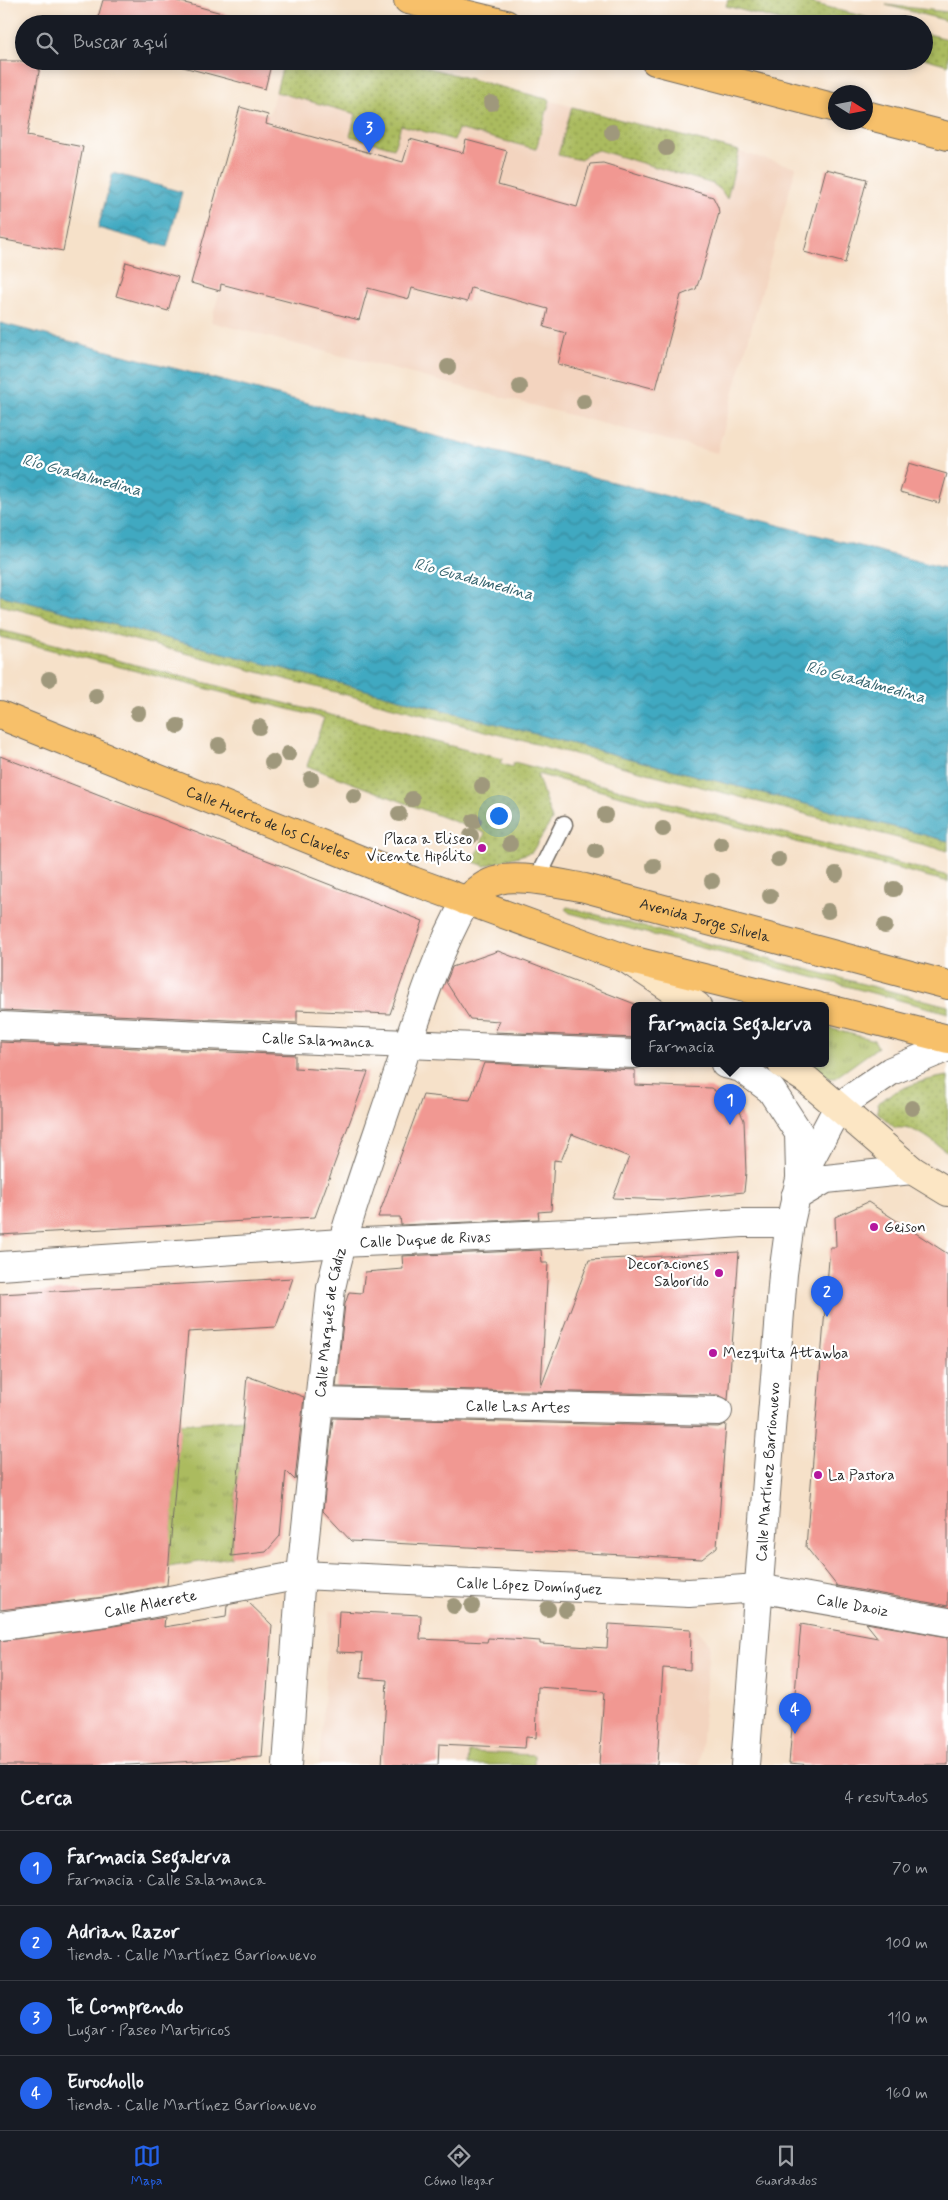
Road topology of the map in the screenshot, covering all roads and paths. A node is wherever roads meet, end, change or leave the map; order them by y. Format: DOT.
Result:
graph roads {
  1 [pos="408,0"];
  2 [pos="469,15"];
  3 [pos="690,70"];
  4 [pos="828,106"];
  5 [pos="873,117"];
  6 [pos="948,136"];
  7 [pos="0,715"];
  8 [pos="564,824"];
  9 [pos="536,881"];
  10 [pos="466,901"];
  11 [pos="627,959"];
  12 [pos="948,985"];
  13 [pos="691,1002"];
  14 [pos="801,1002"];
  15 [pos="829,1009"];
  16 [pos="0,1026"];
  17 [pos="948,1039"];
  18 [pos="408,1045"];
  19 [pos="948,1047"];
  20 [pos="631,1054"];
  21 [pos="737,1067"];
  22 [pos="787,1067"];
  23 [pos="838,1107"];
  24 [pos="912,1170"];
  25 [pos="948,1192"];
  26 [pos="795,1200"];
  27 [pos="341,1243"];
  28 [pos="0,1266"];
  29 [pos="319,1402"];
  30 [pos="718,1411"];
  31 [pos="301,1575"];
  32 [pos="758,1588"];
  33 [pos="948,1622"];
  34 [pos="0,1626"];
  35 [pos="287,1765"];
  36 [pos="745,1765"];
  1 -- 2 [label="main road"];
  3 -- 4 [label="main road"];
  5 -- 6 [label="main road"];
  7 -- 10 [label="main road, Calle Huerto de los Claveles"];
  8 -- 9 [label="lane"];
  9 -- 10 [label="main road, Avenida Jorge Silvela"];
  9 -- 12 [label="main road, Avenida Jorge Silvela"];
  10 -- 11 [label="main road, Calle Huerto de los Claveles"];
  10 -- 18 [label="street, Calle Marqués de Cádiz"];
  11 -- 13 [label="main road, Calle Huerto de los Claveles"];
  11 -- 14 [label="main road"];
  15 -- 17 [label="main road"];
  16 -- 18 [label="street, Calle Salamanca"];
  18 -- 20 [label="street, Calle Salamanca"];
  18 -- 27 [label="street, Calle Marqués de Cádiz"];
  19 -- 23 [label="street, Calle Martínez Barrionuevo"];
  21 -- 26 [label="street"];
  22 -- 23 [label="main road"];
  23 -- 24 [label="main road"];
  23 -- 26 [label="street, Calle Martínez Barrionuevo"];
  24 -- 25 [label="main road"];
  24 -- 26 [label="street"];
  26 -- 27 [label="street, Calle Duque de Rivas"];
  26 -- 32 [label="street, Calle Martínez Barrionuevo"];
  27 -- 28 [label="street, Calle Duque de Rivas"];
  27 -- 29 [label="street, Calle Marqués de Cádiz"];
  29 -- 30 [label="street, Calle Las Artes"];
  29 -- 31 [label="street, Calle Marqués de Cádiz"];
  31 -- 32 [label="street, Calle López Domínguez"];
  31 -- 34 [label="street, Calle Alderete"];
  31 -- 35 [label="street, Calle Marqués de Cádiz"];
  32 -- 33 [label="street, Calle Daoiz"];
  32 -- 36 [label="street, Calle Martínez Barrionuevo"];
}
